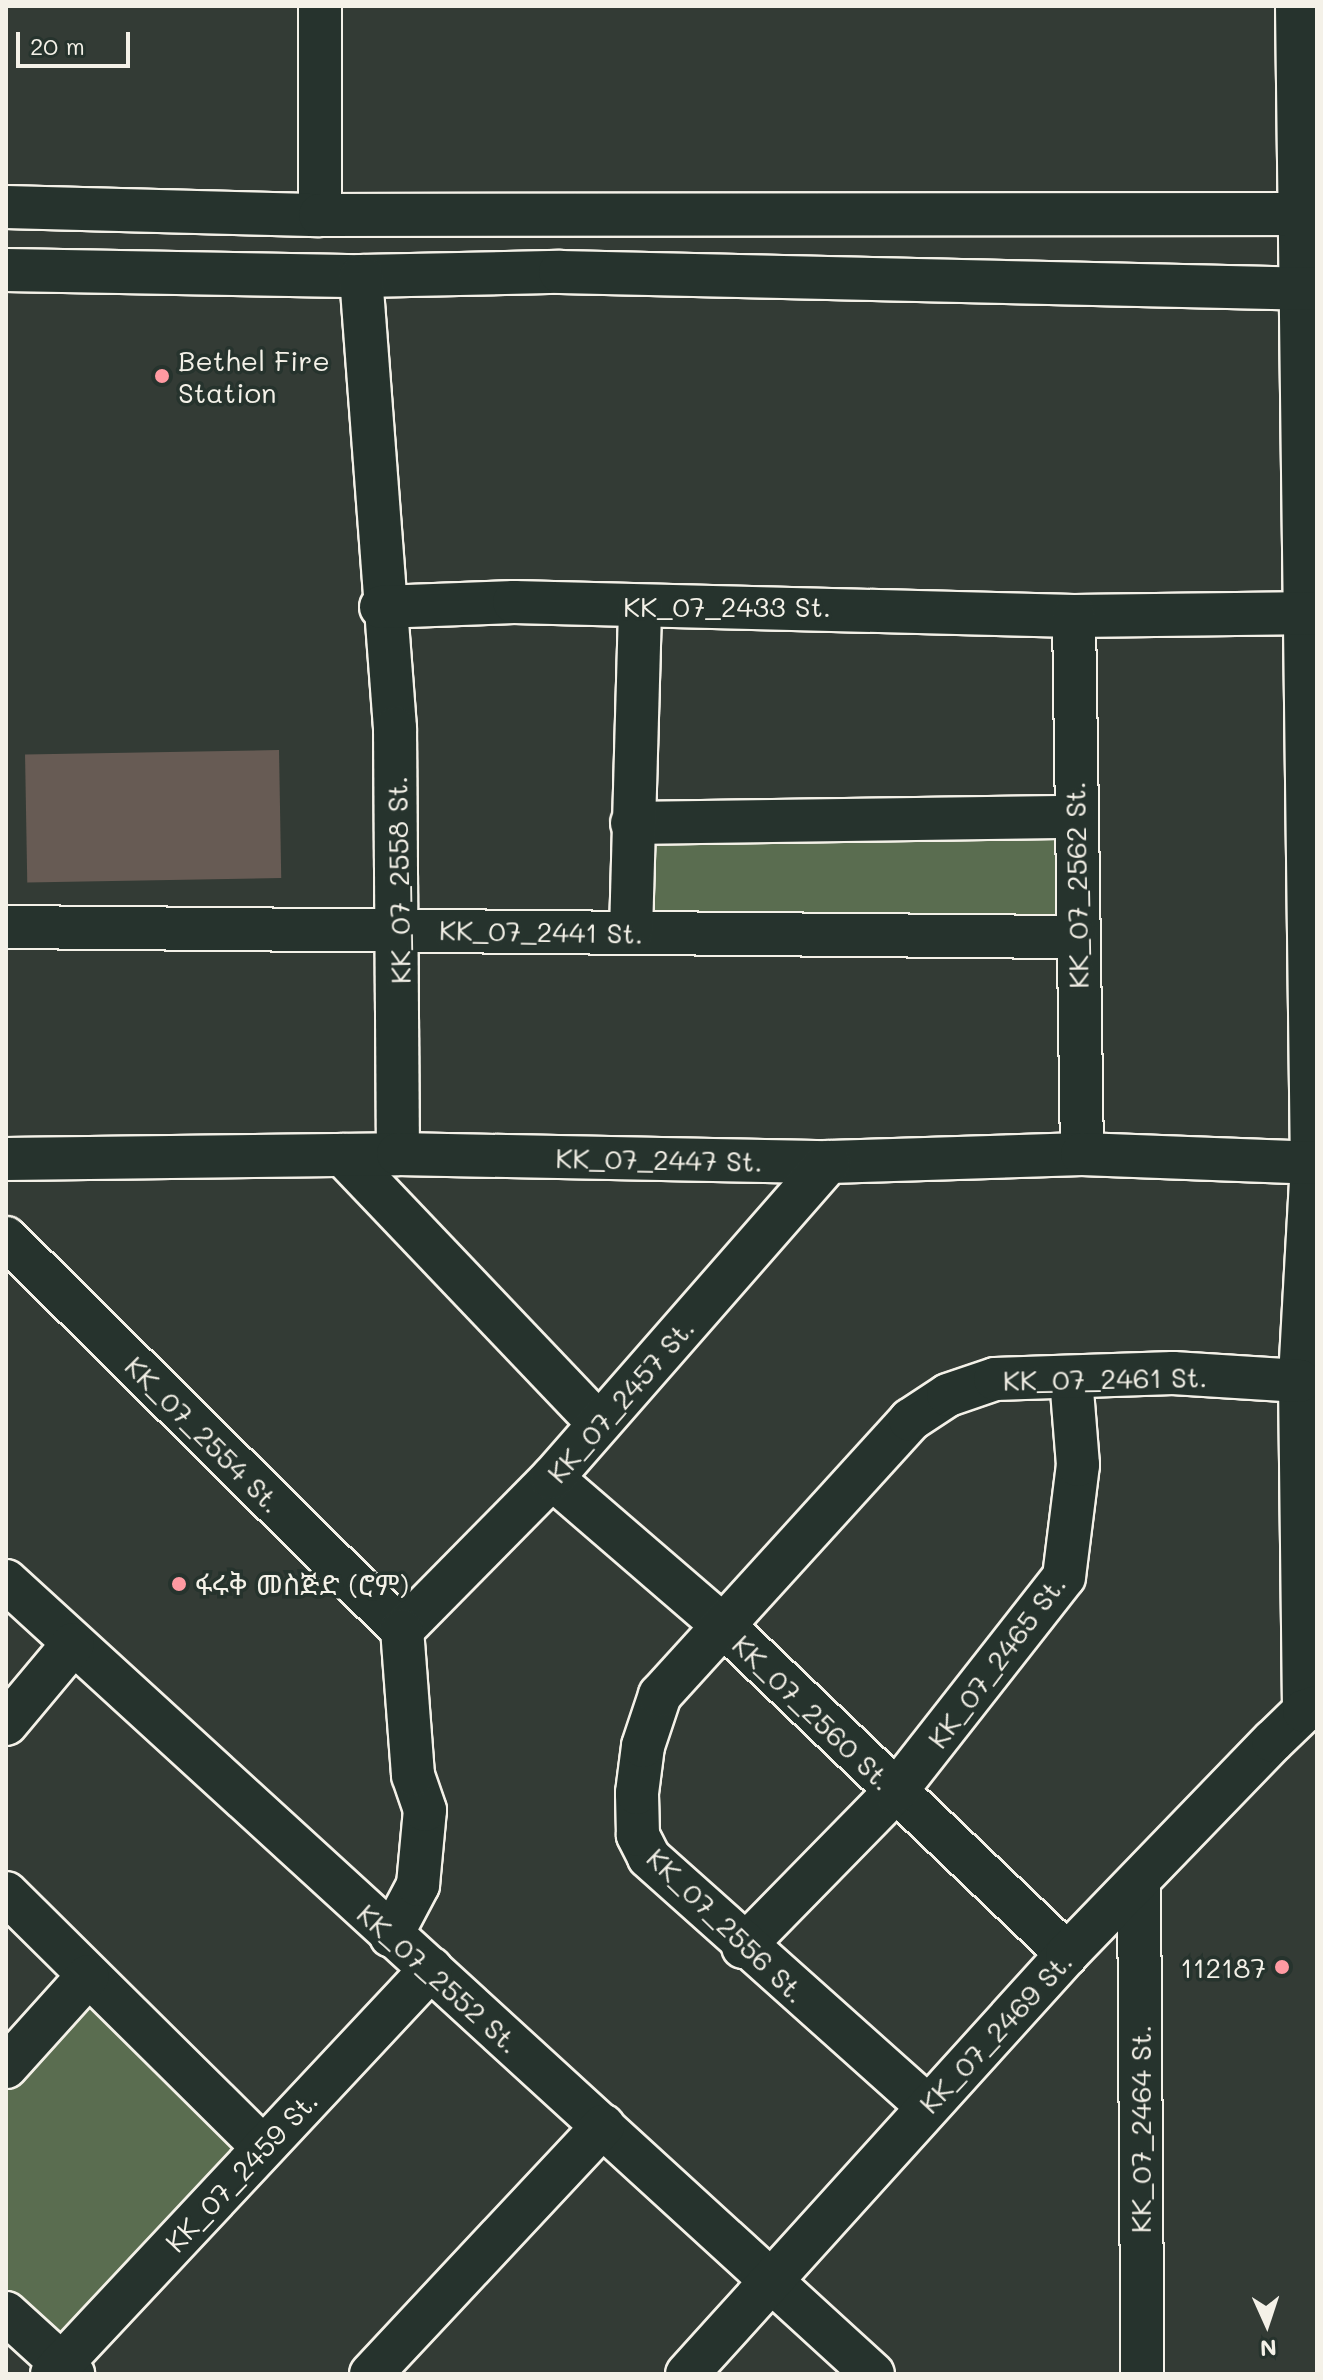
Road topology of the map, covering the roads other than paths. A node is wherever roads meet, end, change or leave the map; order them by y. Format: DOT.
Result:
graph roads {
  1 [pos="320,6"];
  2 [pos="1297,6"];
  3 [pos="6,207"];
  4 [pos="258,214"];
  5 [pos="1311,214"];
  6 [pos="320,215"];
  7 [pos="6,270"];
  8 [pos="256,275"];
  9 [pos="361,276"];
  10 [pos="1311,289"];
  11 [pos="640,606"];
  12 [pos="381,607"];
  13 [pos="1312,613"];
  14 [pos="1074,616"];
  15 [pos="1074,817"];
  16 [pos="632,823"];
  17 [pos="6,927"];
  18 [pos="401,929"];
  19 [pos="631,932"];
  20 [pos="1076,937"];
  21 [pos="398,1154"];
  22 [pos="1082,1154"];
  23 [pos="343,1155"];
  24 [pos="6,1159"];
  25 [pos="829,1162"];
  26 [pos="1312,1163"];
  27 [pos="6,1238"];
  28 [pos="1071,1378"];
  29 [pos="1300,1381"];
  30 [pos="599,1424"];
  31 [pos="1309,1452"];
  32 [pos="552,1478"];
  33 [pos="6,1581"];
  34 [pos="726,1628"];
  35 [pos="402,1630"];
  36 [pos="73,1644"];
  37 [pos="1310,1709"];
  38 [pos="6,1724"];
  39 [pos="896,1791"];
  40 [pos="1139,1883"];
  41 [pos="6,1893"];
  42 [pos="391,1936"];
  43 [pos="743,1947"];
  44 [pos="1067,1954"];
  45 [pos="431,1969"];
  46 [pos="88,1976"];
  47 [pos="6,2067"];
  48 [pos="926,2105"];
  49 [pos="603,2126"];
  50 [pos="263,2147"];
  51 [pos="770,2286"];
  52 [pos="6,2313"];
  53 [pos="62,2371"];
  54 [pos="371,2374"];
  55 [pos="687,2374"];
  56 [pos="873,2374"];
  57 [pos="1142,2374"];
  1 -- 6 [label="street"];
  2 -- 5 [label="street"];
  3 -- 4 [label="street"];
  4 -- 6 [label="street"];
  4 -- 8 [label="street"];
  5 -- 6 [label="street"];
  5 -- 10 [label="street"];
  7 -- 8 [label="street"];
  8 -- 9 [label="street"];
  9 -- 10 [label="street"];
  9 -- 12 [label="street, KK_07_2558 St."];
  10 -- 13 [label="street"];
  11 -- 12 [label="street, KK_07_2433 St."];
  11 -- 14 [label="street, KK_07_2433 St."];
  11 -- 16 [label="street"];
  12 -- 18 [label="street, KK_07_2558 St."];
  13 -- 14 [label="street, KK_07_2433 St."];
  13 -- 26 [label="street"];
  14 -- 15 [label="street, KK_07_2562 St."];
  15 -- 16 [label="street"];
  15 -- 20 [label="street, KK_07_2562 St."];
  16 -- 19 [label="street"];
  17 -- 18 [label="street, KK_07_2441 St."];
  18 -- 19 [label="street, KK_07_2441 St."];
  18 -- 21 [label="street, KK_07_2558 St."];
  19 -- 20 [label="street, KK_07_2441 St."];
  20 -- 22 [label="street, KK_07_2562 St."];
  21 -- 23 [label="street, KK_07_2447 St."];
  21 -- 25 [label="street, KK_07_2447 St."];
  22 -- 25 [label="street, KK_07_2447 St."];
  22 -- 26 [label="street, KK_07_2447 St."];
  23 -- 24 [label="street, KK_07_2447 St."];
  23 -- 30 [label="street"];
  25 -- 30 [label="street, KK_07_2457 St."];
  26 -- 29 [label="street"];
  27 -- 35 [label="street, KK_07_2554 St."];
  28 -- 29 [label="street, KK_07_2461 St."];
  28 -- 34 [label="street, KK_07_2461 St."];
  28 -- 39 [label="street, KK_07_2465 St."];
  29 -- 31 [label="street"];
  30 -- 32 [label="street, KK_07_2457 St."];
  31 -- 37 [label="street"];
  32 -- 34 [label="street, KK_07_2560 St."];
  32 -- 35 [label="street, KK_07_2457 St."];
  33 -- 36 [label="street, KK_07_2552 St."];
  34 -- 39 [label="street, KK_07_2560 St."];
  34 -- 43 [label="street, KK_07_2556 St."];
  35 -- 42 [label="street"];
  36 -- 38 [label="street"];
  36 -- 42 [label="street, KK_07_2552 St."];
  37 -- 40 [label="street, KK_07_2469 St."];
  39 -- 43 [label="street, KK_07_2465 St."];
  39 -- 44 [label="street, KK_07_2560 St."];
  40 -- 44 [label="street, KK_07_2469 St."];
  40 -- 57 [label="street, KK_07_2464 St."];
  41 -- 46 [label="street"];
  42 -- 45 [label="street, KK_07_2552 St."];
  43 -- 48 [label="street, KK_07_2556 St."];
  44 -- 48 [label="street, KK_07_2469 St."];
  45 -- 49 [label="street, KK_07_2552 St."];
  45 -- 50 [label="street, KK_07_2459 St."];
  46 -- 47 [label="street"];
  46 -- 50 [label="street"];
  48 -- 51 [label="street, KK_07_2469 St."];
  49 -- 51 [label="street, KK_07_2552 St."];
  49 -- 54 [label="street"];
  50 -- 53 [label="street, KK_07_2459 St."];
  51 -- 55 [label="street, KK_07_2469 St."];
  51 -- 56 [label="street, KK_07_2552 St."];
  52 -- 53 [label="street"];
}
